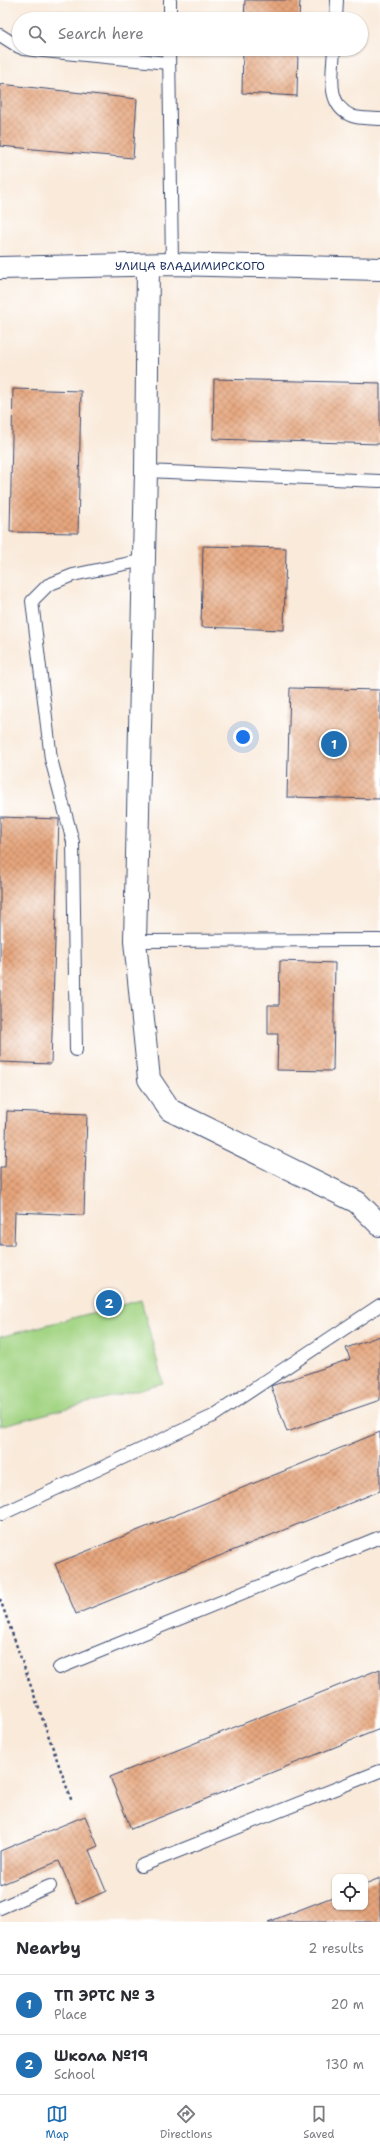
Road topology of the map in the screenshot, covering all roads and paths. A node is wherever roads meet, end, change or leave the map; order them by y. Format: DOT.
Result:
graph roads {
  1 [pos="170,0"];
  2 [pos="337,0"];
  3 [pos="170,12"];
  4 [pos="336,12"];
  5 [pos="0,35"];
  6 [pos="12,43"];
  7 [pos="96,56"];
  8 [pos="168,56"];
  9 [pos="334,56"];
  10 [pos="168,63"];
  11 [pos="380,119"];
  12 [pos="172,264"];
  13 [pos="148,265"];
  14 [pos="0,268"];
  15 [pos="380,269"];
  16 [pos="146,472"];
  17 [pos="380,481"];
  18 [pos="144,560"];
  19 [pos="380,940"];
  20 [pos="135,941"];
  21 [pos="76,1050"];
  22 [pos="380,1225"];
  23 [pos="380,1305"];
  24 [pos="2,1514"];
  25 [pos="380,1537"];
  26 [pos="0,1599"];
  27 [pos="59,1668"];
  28 [pos="380,1771"];
  29 [pos="72,1802"];
  30 [pos="141,1866"];
  31 [pos="50,1886"];
  32 [pos="0,1908"];
  1 -- 3 [label="lane"];
  2 -- 4 [label="lane"];
  5 -- 6 [label="lane"];
  7 -- 10 [label="lane"];
  8 -- 10 [label="lane"];
  9 -- 11 [label="lane"];
  10 -- 12 [label="lane"];
  12 -- 13 [label="street, УЛИЦА ВЛАДИМИРСКОГО"];
  12 -- 15 [label="street, УЛИЦА ВЛАДИМИРСКОГО"];
  13 -- 14 [label="street, УЛИЦА ВЛАДИМИРСКОГО"];
  13 -- 16 [label="street"];
  16 -- 17 [label="lane"];
  16 -- 18 [label="street"];
  18 -- 20 [label="street"];
  18 -- 21 [label="lane"];
  19 -- 20 [label="lane"];
  20 -- 22 [label="street"];
  23 -- 24 [label="lane"];
  25 -- 27 [label="lane"];
  26 -- 29 [label="path"];
  28 -- 30 [label="lane"];
  31 -- 32 [label="lane"];
}
